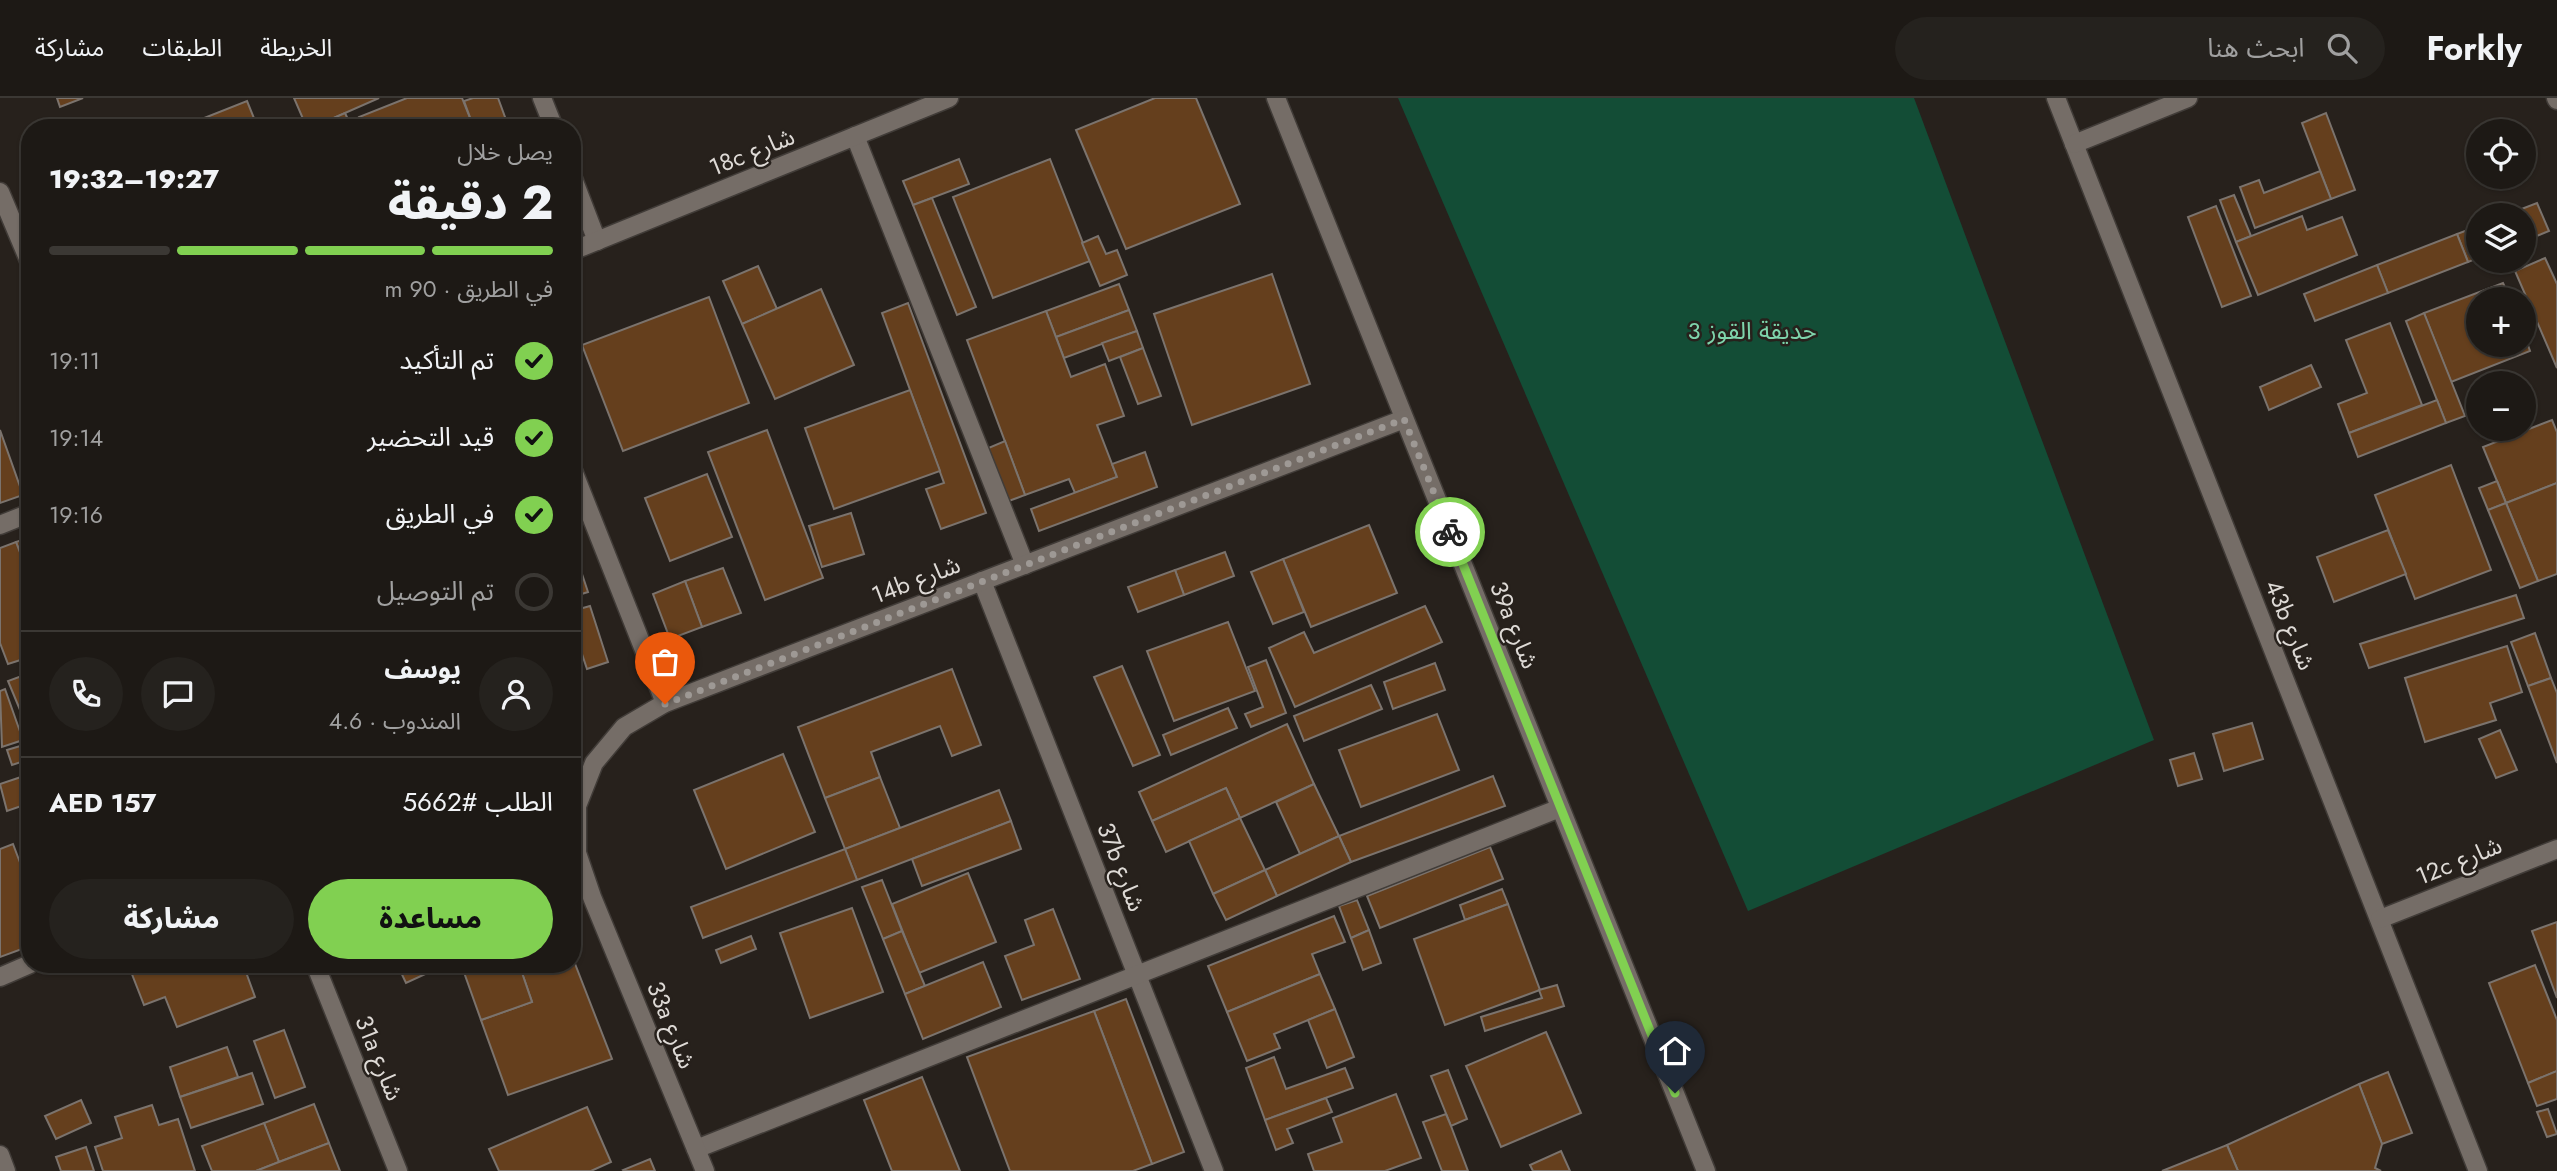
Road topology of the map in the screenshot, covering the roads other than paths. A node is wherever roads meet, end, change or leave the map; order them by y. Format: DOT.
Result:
graph roads {
  1 [pos="542,98"];
  2 [pos="949,98"];
  3 [pos="1276,98"];
  4 [pos="2056,98"];
  5 [pos="2188,98"];
  6 [pos="550,119"];
  7 [pos="855,136"];
  8 [pos="2074,144"];
  9 [pos="0,192"];
  10 [pos="581,199"];
  11 [pos="597,241"];
  12 [pos="21,242"];
  13 [pos="581,247"];
  14 [pos="1404,419"];
  15 [pos="581,491"];
  16 [pos="21,517"];
  17 [pos="0,525"];
  18 [pos="1025,565"];
  19 [pos="982,581"];
  20 [pos="665,704"];
  21 [pos="581,798"];
  22 [pos="1560,808"];
  23 [pos="2557,849"];
  24 [pos="581,867"];
  25 [pos="592,897"];
  26 [pos="2380,919"];
  27 [pos="21,968"];
  28 [pos="319,973"];
  29 [pos="1137,975"];
  30 [pos="0,977"];
  31 [pos="696,1149"];
  32 [pos="0,1155"];
  33 [pos="6,1171"];
  34 [pos="398,1171"];
  35 [pos="705,1171"];
  36 [pos="1214,1171"];
  37 [pos="1706,1171"];
  38 [pos="2478,1171"];
  1 -- 6 [label="street"];
  2 -- 7 [label="street, 18c شارع"];
  3 -- 14 [label="street, 39a شارع"];
  4 -- 8 [label="street, 43b شارع"];
  5 -- 8 [label="street"];
  7 -- 11 [label="street, 18c شارع"];
  7 -- 18 [label="street"];
  8 -- 26 [label="street, 43b شارع"];
  9 -- 12 [label="street"];
  10 -- 11 [label="street"];
  11 -- 13 [label="street, 18c شارع"];
  14 -- 18 [label="street, 14b شارع"];
  14 -- 22 [label="street, 39a شارع"];
  15 -- 20 [label="street"];
  16 -- 17 [label="street"];
  18 -- 19 [label="street, 14b شارع"];
  19 -- 20 [label="street, 14b شارع"];
  19 -- 29 [label="street, 37b شارع"];
  20 -- 21 [label="street, 14b شارع"];
  22 -- 29 [label="street"];
  22 -- 37 [label="street, 39a شارع"];
  23 -- 26 [label="street, 12c شارع"];
  24 -- 25 [label="street, 14b شارع"];
  25 -- 31 [label="street, 33a شارع"];
  26 -- 38 [label="street, 43b شارع"];
  27 -- 30 [label="street"];
  28 -- 34 [label="street, 31a شارع"];
  29 -- 31 [label="street"];
  29 -- 36 [label="street, 37b شارع"];
  31 -- 35 [label="street, 33a شارع"];
  32 -- 33 [label="street"];
}
